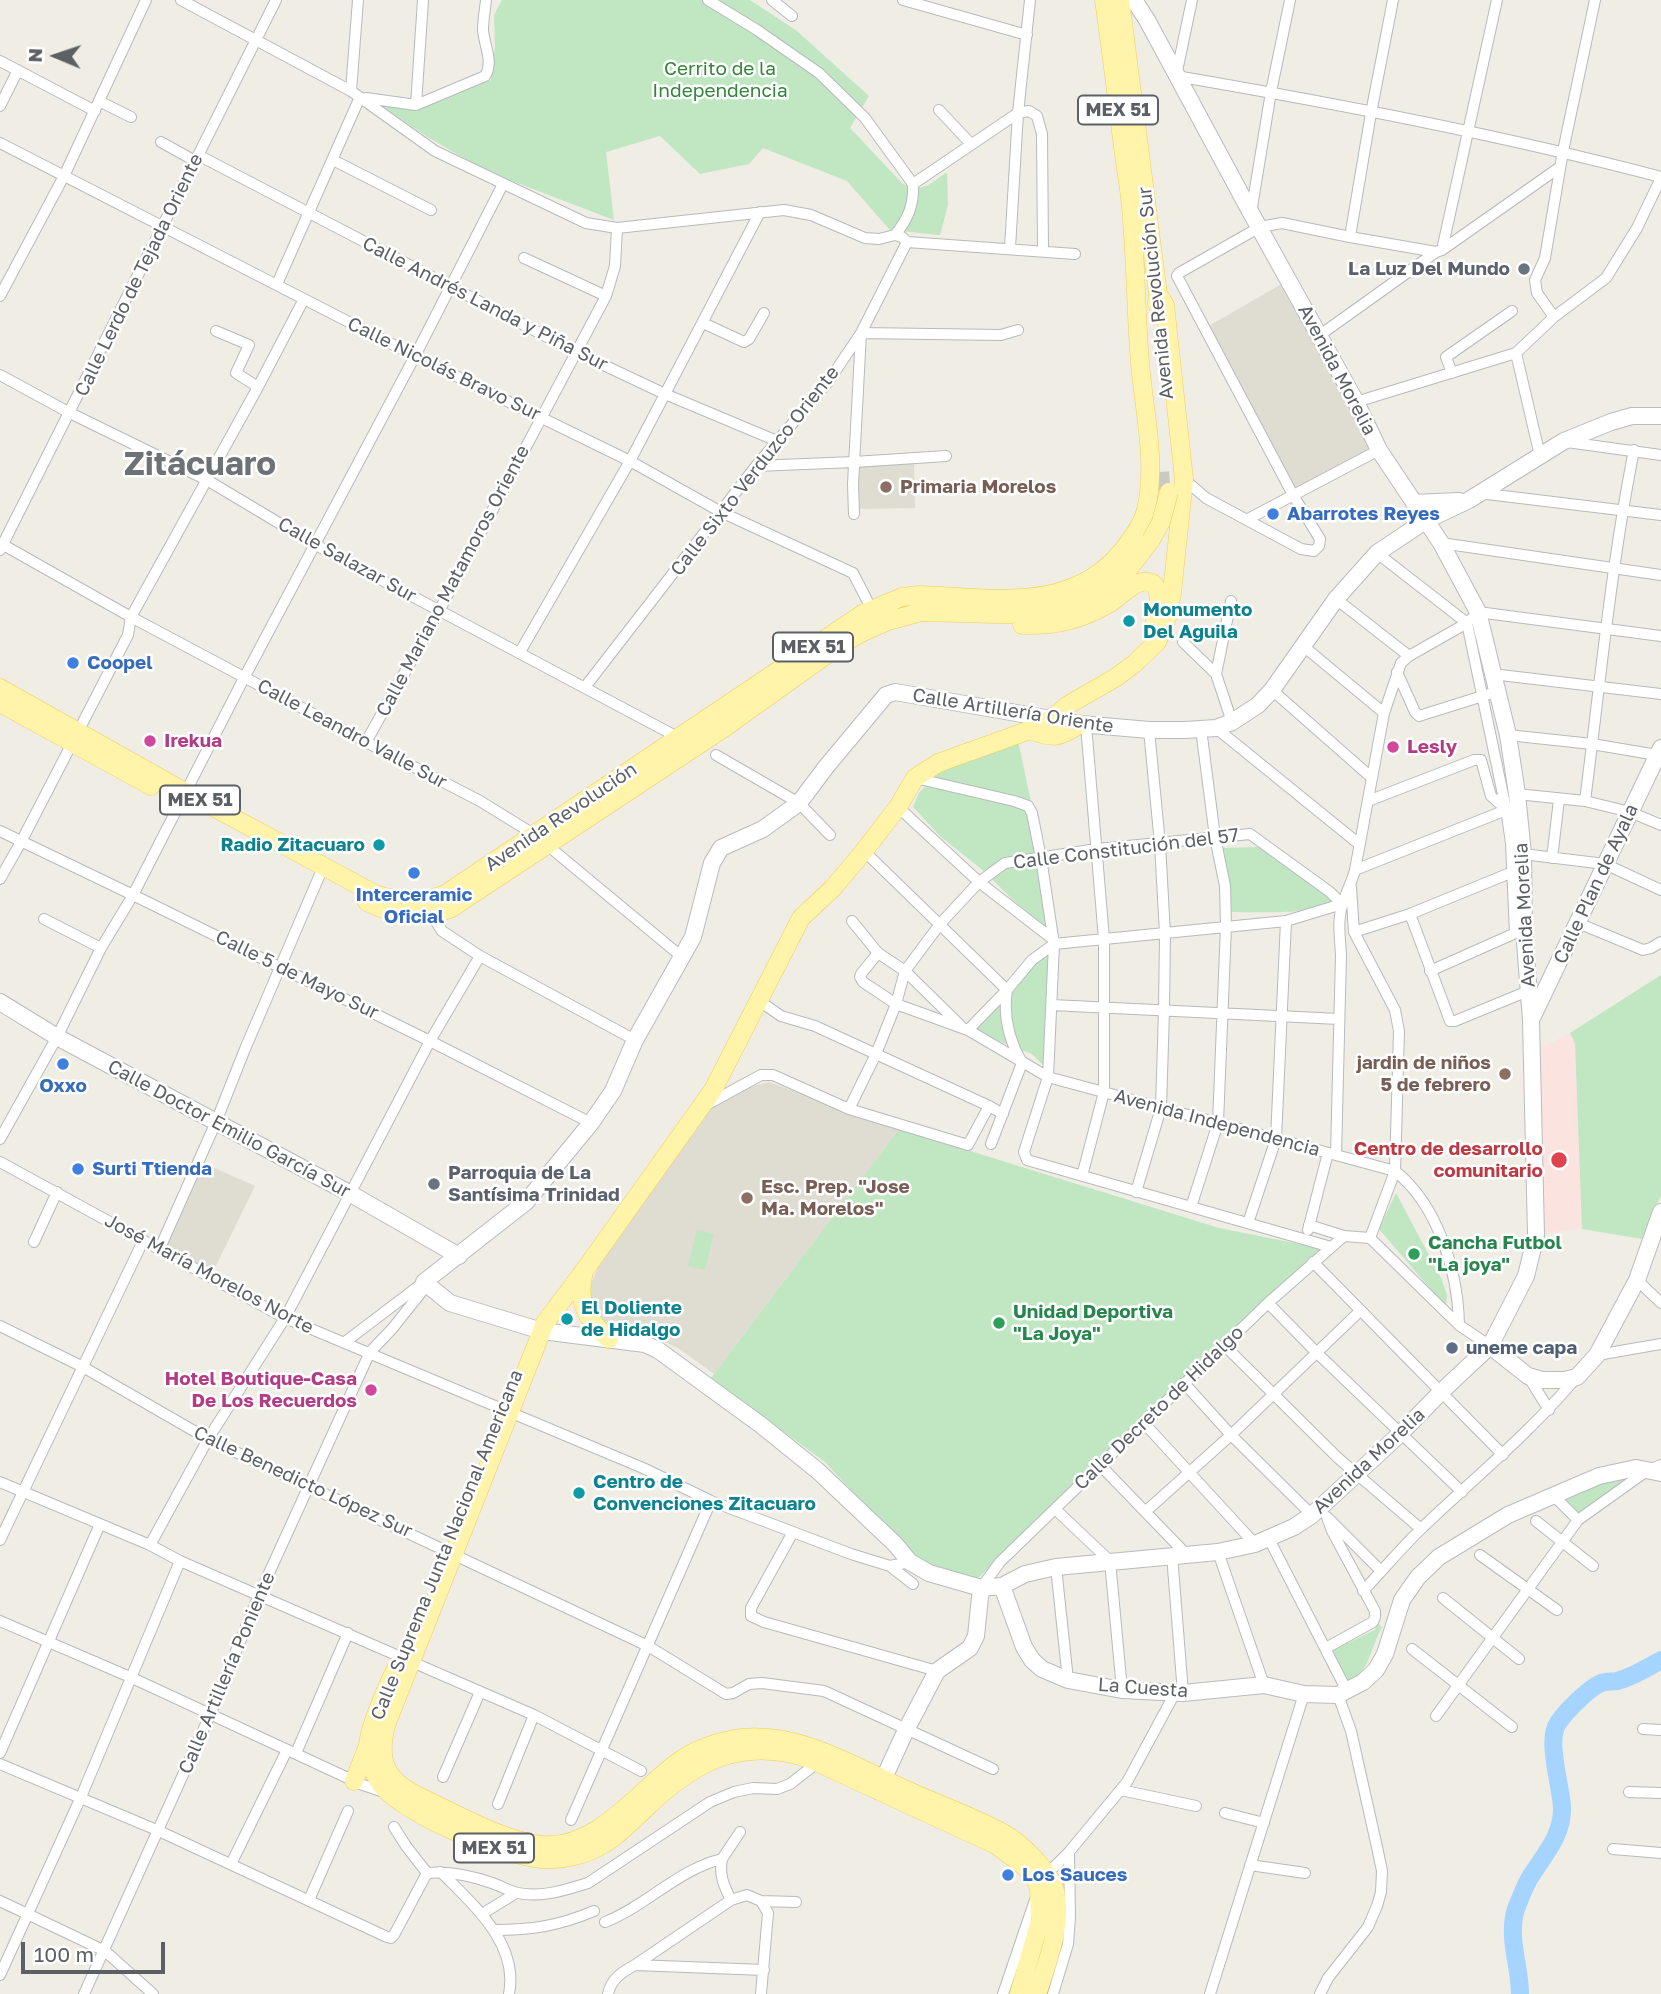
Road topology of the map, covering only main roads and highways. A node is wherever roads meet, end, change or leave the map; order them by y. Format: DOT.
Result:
graph roads {
  1 [pos="1104,0"];
  2 [pos="1120,0"];
  3 [pos="1132,219"];
  4 [pos="1158,294"];
  5 [pos="1160,472"];
  6 [pos="1158,536"];
  7 [pos="1122,552"];
  8 [pos="1124,575"];
  9 [pos="911,616"];
  10 [pos="1119,664"];
  11 [pos="0,688"];
  12 [pos="0,703"];
  13 [pos="1068,705"];
  14 [pos="1083,724"];
  15 [pos="1030,730"];
  16 [pos="74,737"];
  17 [pos="541,840"];
  18 [pos="584,1271"];
  19 [pos="609,1339"];
  20 [pos="405,1660"];
  21 [pos="368,1746"];
  22 [pos="354,1781"];
  23 [pos="881,1786"];
  24 [pos="397,1792"];
  25 [pos="1044,1879"];
  26 [pos="1019,1994"];
  27 [pos="1037,1994"];
  1 -- 3 [label="main road, Avenida Revolución Sur / MEX 51"];
  2 -- 4 [label="main road, Avenida Revolución Sur / MEX 51"];
  3 -- 5 [label="main road, MEX 51"];
  3 -- 7 [label="main road, Avenida Revolución Sur / MEX 51"];
  4 -- 6 [label="main road, Avenida Revolución Sur / MEX 51, bridge"];
  4 -- 13 [label="main road, MEX 51"];
  6 -- 8 [label="main road, Avenida Revolución Sur / MEX 51"];
  6 -- 10 [label="main road, MEX 51"];
  7 -- 17 [label="main road, Avenida Revolución / MEX 51"];
  8 -- 9 [label="main road, Avenida Revolución / MEX 51"];
  9 -- 10 [label="main road"];
  9 -- 17 [label="main road, Avenida Revolución / MEX 51"];
  10 -- 13 [label="main road"];
  11 -- 16 [label="main road, Avenida Revolución / MEX 51"];
  12 -- 16 [label="main road, Avenida Revolución / MEX 51"];
  13 -- 15 [label="main road, MEX 51"];
  14 -- 15 [label="main road"];
  15 -- 18 [label="main road, MEX 51"];
  16 -- 17 [label="main road, Avenida Revolución / MEX 51"];
  18 -- 19 [label="main road"];
  18 -- 20 [label="main road, Calle Suprema Junta Nacional Americana / MEX 51"];
  20 -- 21 [label="main road, Calle Suprema Junta Nacional Americana / MEX 51"];
  20 -- 24 [label="main road, Calle Suprema Junta Nacional Americana / MEX 51"];
  21 -- 22 [label="main road"];
  21 -- 24 [label="main road, Calle Suprema Junta Nacional Americana / MEX 51"];
  23 -- 24 [label="main road, Calle Suprema Junta Nacional Americana / MEX 51"];
  23 -- 24 [label="main road, Calle Suprema Junta Nacional Americana / MEX 51"];
  23 -- 25 [label="main road, Calle Suprema Junta Nacional Americana / MEX 51"];
  25 -- 26 [label="main road"];
  25 -- 27 [label="main road, Calle Suprema Junta Nacional Americana / MEX 51"];
}
